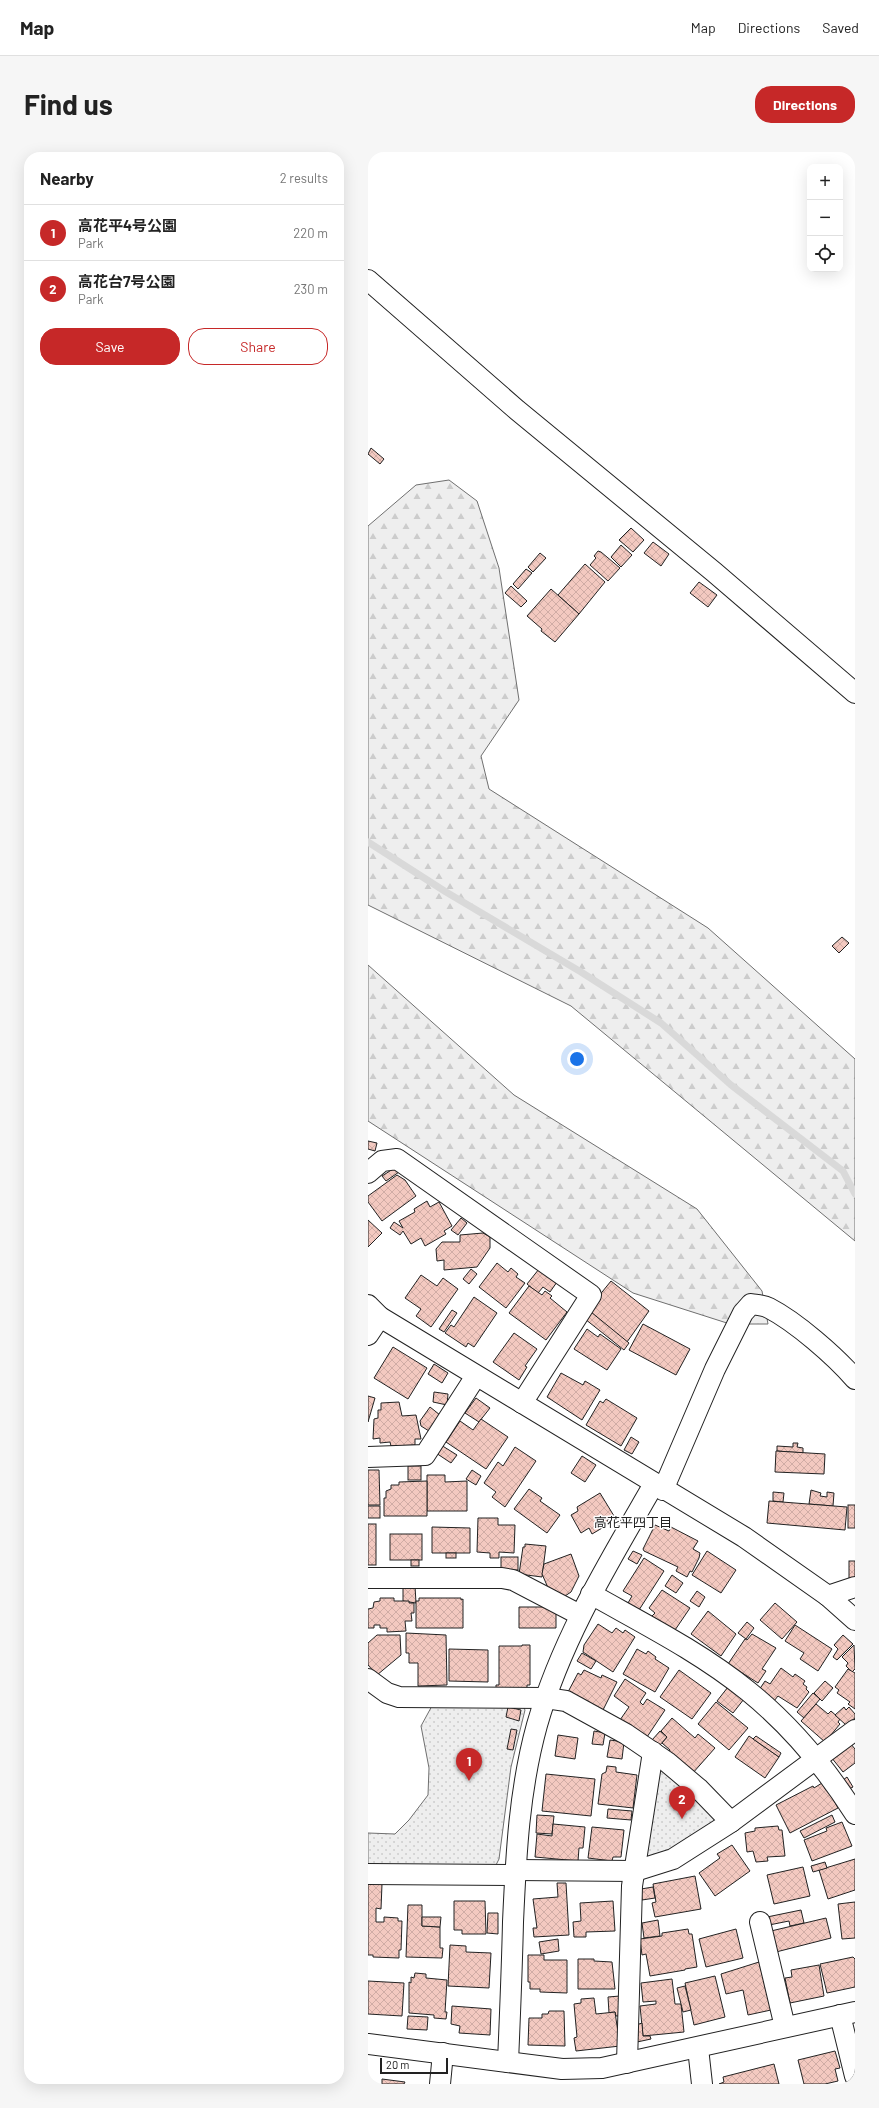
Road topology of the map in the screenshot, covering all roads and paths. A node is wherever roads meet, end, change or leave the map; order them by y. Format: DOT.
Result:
graph roads {
  1 [pos="368,280"];
  2 [pos="855,693"];
  3 [pos="368,1174"];
  4 [pos="374,1311"];
  5 [pos="368,1335"];
  6 [pos="476,1376"];
  7 [pos="855,1379"];
  8 [pos="522,1403"];
  9 [pos="368,1457"];
  10 [pos="658,1487"];
  11 [pos="368,1578"];
  12 [pos="855,1587"];
  13 [pos="591,1594"];
  14 [pos="828,1596"];
  15 [pos="580,1615"];
  16 [pos="855,1620"];
  17 [pos="368,1679"];
  18 [pos="546,1698"];
  19 [pos="855,1730"];
  20 [pos="653,1752"];
  21 [pos="816,1759"];
  22 [pos="855,1814"];
  23 [pos="731,1822"];
  24 [pos="635,1871"];
  25 [pos="515,1873"];
  26 [pos="368,1874"];
  27 [pos="760,1922"];
  28 [pos="847,2013"];
  29 [pos="785,2027"];
  30 [pos="368,2044"];
  31 [pos="698,2048"];
  32 [pos="443,2053"];
  33 [pos="508,2062"];
  34 [pos="627,2063"];
  35 [pos="570,2076"];
  36 [pos="855,2076"];
  37 [pos="440,2084"];
  38 [pos="702,2084"];
  1 -- 2 [label="street"];
  3 -- 8 [label="street"];
  4 -- 5 [label="street"];
  4 -- 6 [label="street"];
  6 -- 8 [label="street"];
  6 -- 9 [label="street"];
  7 -- 10 [label="street"];
  8 -- 10 [label="street"];
  10 -- 13 [label="street"];
  10 -- 14 [label="street"];
  11 -- 15 [label="street"];
  12 -- 14 [label="street"];
  13 -- 15 [label="street"];
  13 -- 21 [label="street"];
  14 -- 16 [label="street"];
  15 -- 18 [label="street"];
  17 -- 18 [label="street"];
  18 -- 20 [label="street"];
  18 -- 25 [label="street"];
  19 -- 21 [label="street"];
  20 -- 23 [label="street"];
  20 -- 24 [label="street"];
  21 -- 22 [label="street"];
  21 -- 23 [label="street"];
  23 -- 24 [label="street"];
  24 -- 25 [label="street"];
  24 -- 34 [label="street"];
  25 -- 26 [label="street"];
  25 -- 33 [label="street"];
  27 -- 29 [label="street"];
  28 -- 29 [label="street"];
  28 -- 36 [label="street"];
  29 -- 31 [label="street"];
  30 -- 32 [label="street"];
  31 -- 34 [label="street"];
  31 -- 38 [label="street"];
  32 -- 33 [label="street"];
  32 -- 37 [label="street"];
  33 -- 35 [label="street"];
  34 -- 35 [label="street"];
}
